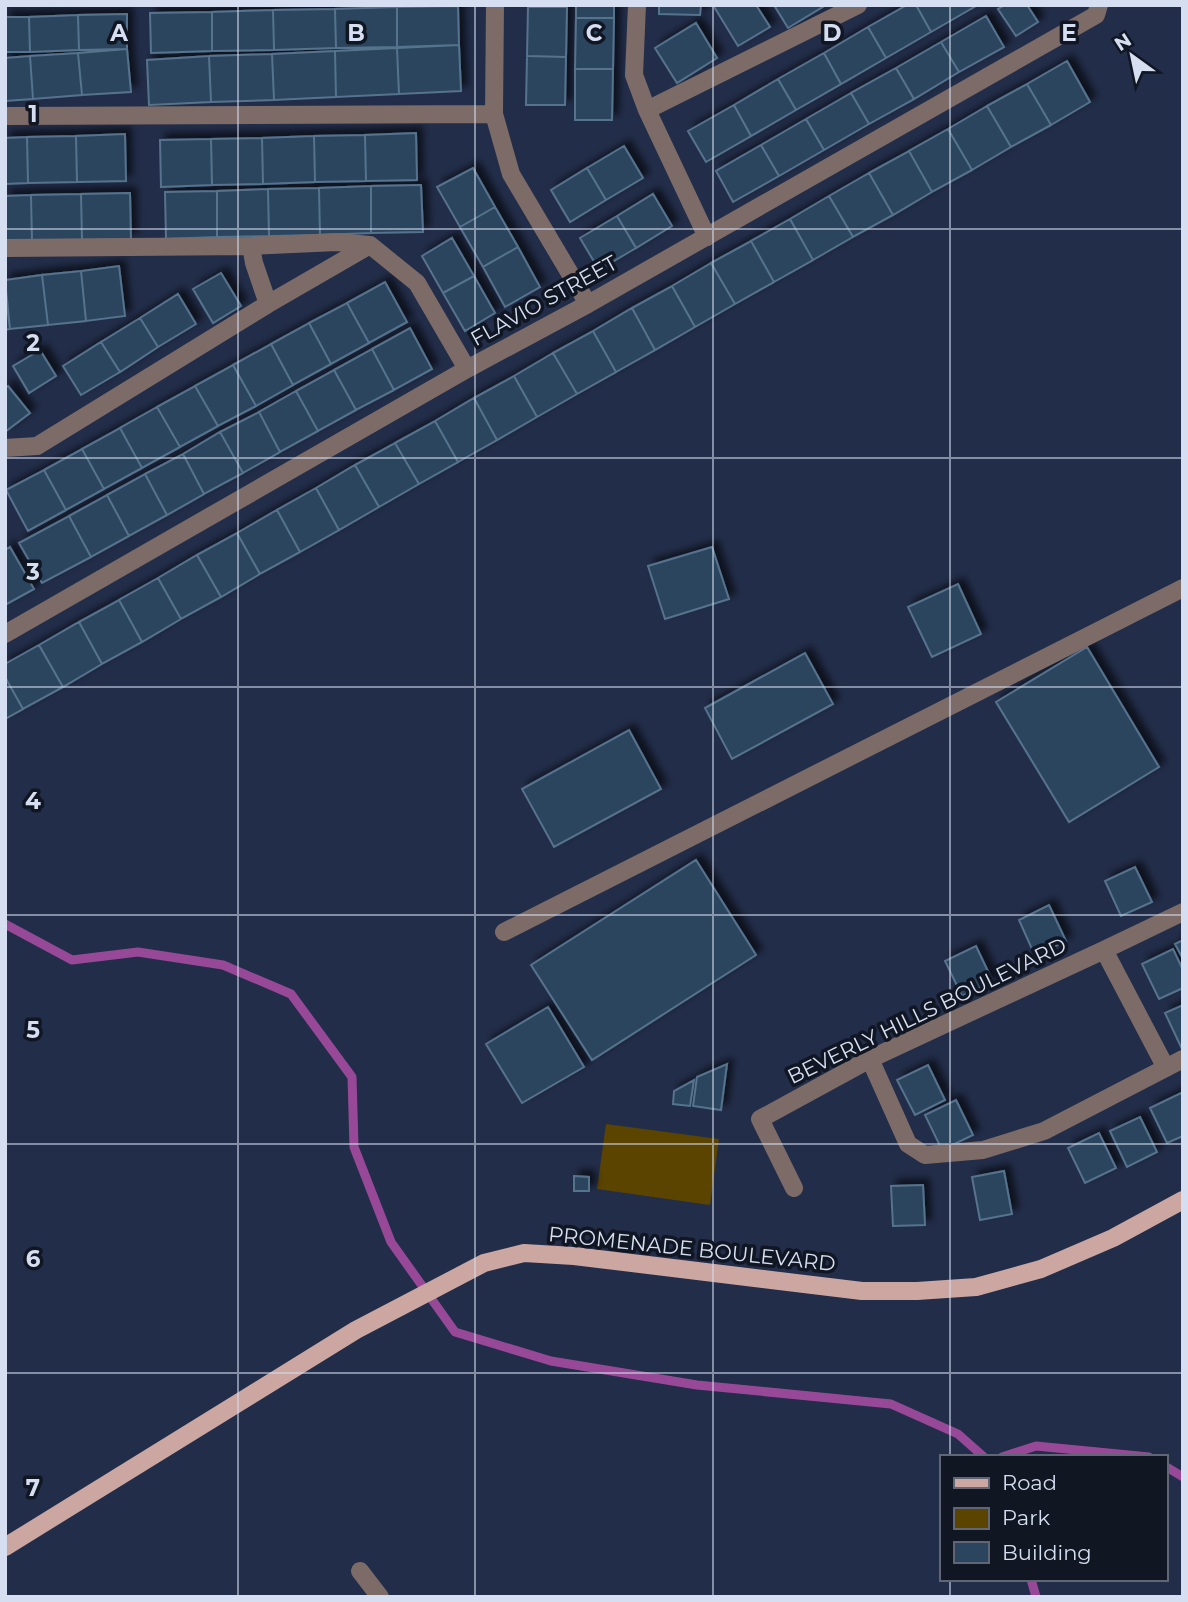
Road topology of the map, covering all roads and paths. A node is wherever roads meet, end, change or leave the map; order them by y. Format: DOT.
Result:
graph roads {
  1 [pos="495,5"];
  2 [pos="637,5"];
  3 [pos="858,5"];
  4 [pos="1099,5"];
  5 [pos="647,110"];
  6 [pos="494,114"];
  7 [pos="5,116"];
  8 [pos="707,237"];
  9 [pos="370,245"];
  10 [pos="251,247"];
  11 [pos="5,248"];
  12 [pos="268,304"];
  13 [pos="588,304"];
  14 [pos="467,369"];
  15 [pos="5,448"];
  16 [pos="1183,589"];
  17 [pos="5,634"];
  18 [pos="1183,912"];
  19 [pos="505,932"];
  20 [pos="1104,950"];
  21 [pos="870,1059"];
  22 [pos="1183,1059"];
  23 [pos="1166,1068"];
  24 [pos="794,1188"];
  25 [pos="1183,1200"];
  26 [pos="5,1547"];
  27 [pos="360,1570"];
  28 [pos="380,1597"];
  1 -- 6 [label="street"];
  2 -- 5 [label="street"];
  3 -- 5 [label="street"];
  4 -- 8 [label="street, FLAVIO STREET"];
  5 -- 8 [label="street"];
  6 -- 7 [label="street"];
  6 -- 13 [label="street"];
  8 -- 13 [label="street, FLAVIO STREET"];
  9 -- 10 [label="street"];
  9 -- 12 [label="street"];
  9 -- 14 [label="street"];
  10 -- 11 [label="street"];
  10 -- 12 [label="street"];
  12 -- 15 [label="street"];
  13 -- 14 [label="street, FLAVIO STREET"];
  14 -- 17 [label="street, FLAVIO STREET"];
  16 -- 19 [label="street"];
  18 -- 20 [label="street, BEVERLY HILLS BOULEVARD"];
  20 -- 21 [label="street, BEVERLY HILLS BOULEVARD"];
  20 -- 23 [label="street"];
  21 -- 23 [label="street"];
  21 -- 24 [label="street, BEVERLY HILLS BOULEVARD"];
  22 -- 23 [label="street"];
  25 -- 26 [label="main road, PROMENADE BOULEVARD"];
  27 -- 28 [label="street"];
}
